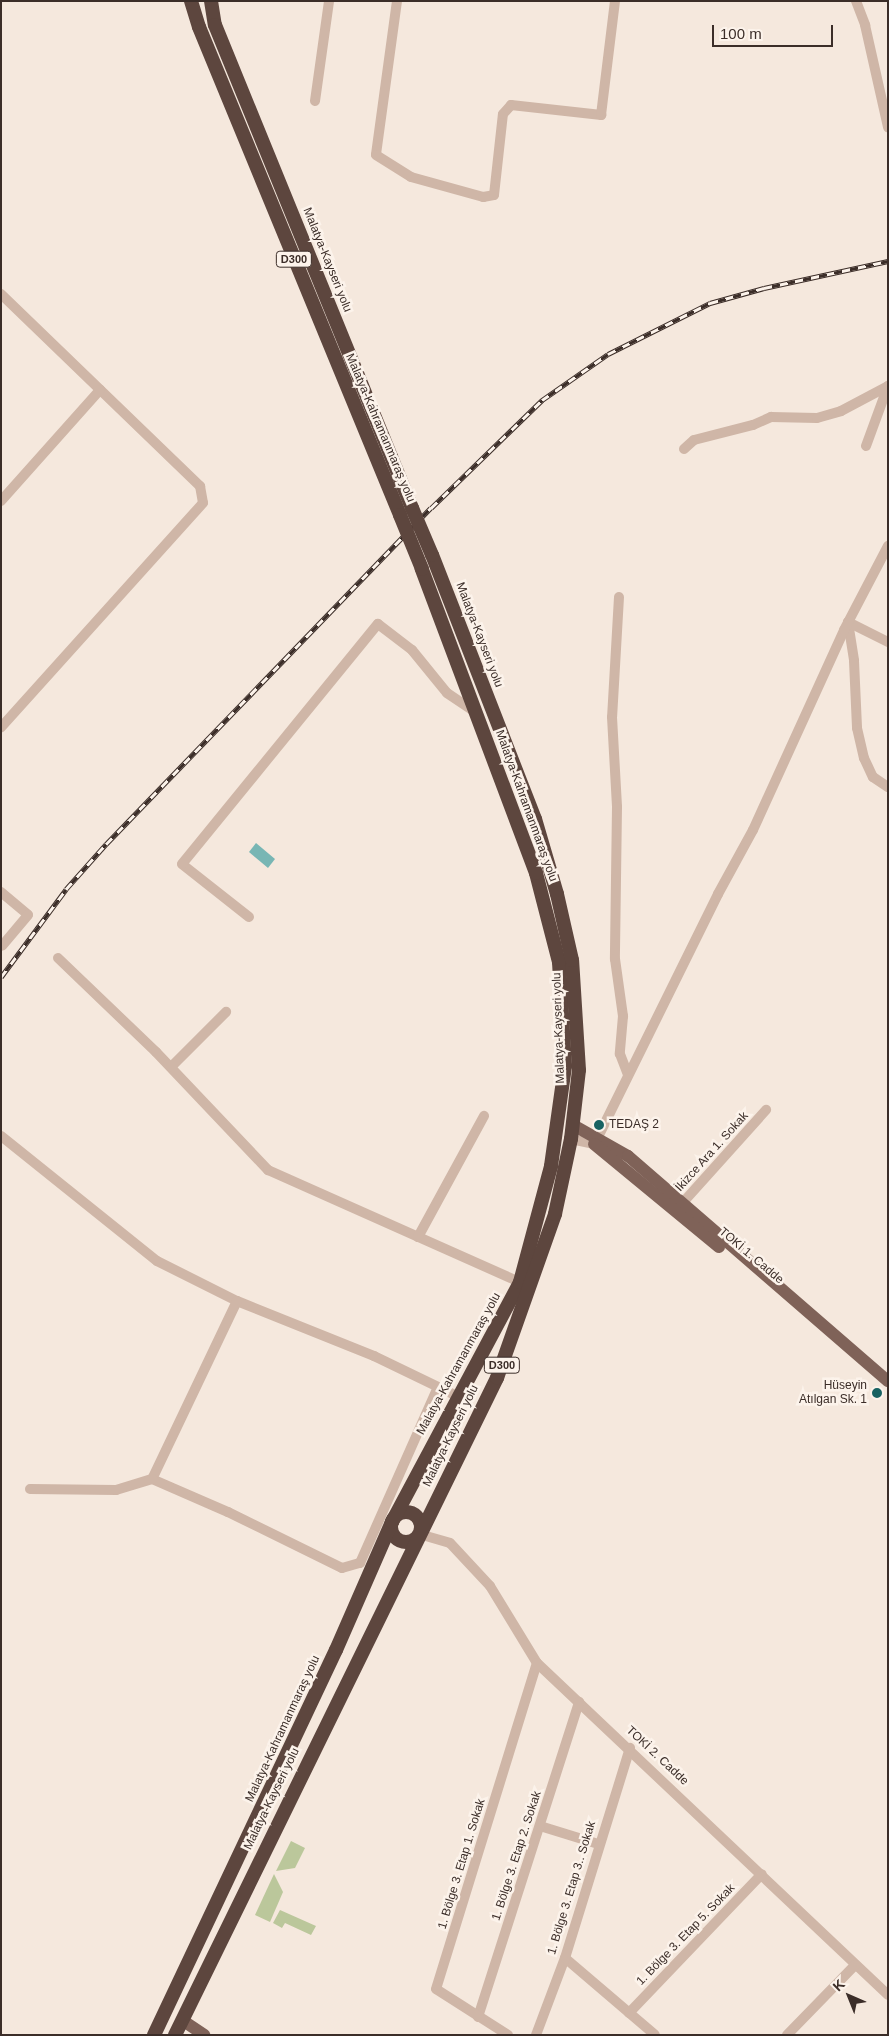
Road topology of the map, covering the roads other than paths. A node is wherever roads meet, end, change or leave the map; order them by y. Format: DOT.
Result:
graph roads {
  1 [pos="191,1"];
  2 [pos="211,1"];
  3 [pos="329,1"];
  4 [pos="397,1"];
  5 [pos="615,1"];
  6 [pos="856,1"];
  7 [pos="315,101"];
  8 [pos="888,127"];
  9 [pos="1,294"];
  10 [pos="888,386"];
  11 [pos="100,390"];
  12 [pos="866,446"];
  13 [pos="684,449"];
  14 [pos="1,501"];
  15 [pos="406,511"];
  16 [pos="888,546"];
  17 [pos="619,597"];
  18 [pos="848,622"];
  19 [pos="888,642"];
  20 [pos="477,713"];
  21 [pos="1,726"];
  22 [pos="888,787"];
  23 [pos="1,892"];
  24 [pos="249,917"];
  25 [pos="2,946"];
  26 [pos="58,958"];
  27 [pos="226,1012"];
  28 [pos="171,1067"];
  29 [pos="628,1075"];
  30 [pos="766,1110"];
  31 [pos="484,1116"];
  32 [pos="573,1125"];
  33 [pos="1,1136"];
  34 [pos="572,1139"];
  35 [pos="596,1140"];
  36 [pos="679,1207"];
  37 [pos="418,1237"];
  38 [pos="520,1282"];
  39 [pos="237,1300"];
  40 [pos="888,1381"];
  41 [pos="438,1389"];
  42 [pos="888,1392"];
  43 [pos="457,1396"];
  44 [pos="152,1480"];
  45 [pos="30,1489"];
  46 [pos="392,1522"];
  47 [pos="419,1534"];
  48 [pos="537,1664"];
  49 [pos="579,1702"];
  50 [pos="630,1748"];
  51 [pos="540,1826"];
  52 [pos="598,1844"];
  53 [pos="762,1874"];
  54 [pos="565,1958"];
  55 [pos="855,1965"];
  56 [pos="888,1995"];
  57 [pos="629,2012"];
  58 [pos="478,2017"];
  59 [pos="182,2020"];
  60 [pos="154,2035"];
  61 [pos="175,2035"];
  62 [pos="204,2035"];
  63 [pos="508,2035"];
  64 [pos="536,2035"];
  65 [pos="655,2035"];
  66 [pos="787,2035"];
  1 -- 15 [label="highway, Malatya-Kahramanmaraş yolu / D300"];
  2 -- 15 [label="highway, Malatya-Kayseri yolu / D300"];
  3 -- 7 [label="street"];
  4 -- 5 [label="street"];
  6 -- 8 [label="street"];
  9 -- 11 [label="street"];
  10 -- 12 [label="street"];
  10 -- 13 [label="street"];
  11 -- 14 [label="street"];
  11 -- 21 [label="street"];
  15 -- 20 [label="highway, Malatya-Kahramanmaraş yolu / D300, bridge"];
  15 -- 32 [label="highway, Malatya-Kayseri yolu / D300, bridge"];
  16 -- 18 [label="street"];
  17 -- 29 [label="street"];
  18 -- 19 [label="street"];
  18 -- 22 [label="street"];
  18 -- 29 [label="street"];
  20 -- 24 [label="street"];
  20 -- 38 [label="highway, Malatya-Kahramanmaraş yolu / D300"];
  23 -- 25 [label="street"];
  26 -- 28 [label="street"];
  27 -- 28 [label="street"];
  28 -- 37 [label="street"];
  29 -- 35 [label="street"];
  30 -- 36 [label="street, İkizce Ara 1. Sokak"];
  31 -- 37 [label="street"];
  32 -- 34 [label="highway, Malatya-Kayseri yolu / D300"];
  32 -- 35 [label="main road, TOKİ 1. Cadde"];
  33 -- 39 [label="street"];
  34 -- 35 [label="street"];
  34 -- 47 [label="highway, Malatya-Kayseri yolu / D300"];
  35 -- 36 [label="main road, TOKİ 1. Cadde"];
  36 -- 40 [label="main road, TOKİ 1. Cadde"];
  36 -- 42 [label="main road, TOKİ 1. Cadde"];
  37 -- 38 [label="street"];
  38 -- 43 [label="highway, Malatya-Kahramanmaraş yolu / D300"];
  39 -- 41 [label="street"];
  39 -- 44 [label="street"];
  41 -- 43 [label="street"];
  41 -- 44 [label="street"];
  43 -- 46 [label="highway, Malatya-Kahramanmaraş yolu / D300"];
  44 -- 45 [label="street"];
  46 -- 47 [label="highway"];
  46 -- 47 [label="highway"];
  46 -- 60 [label="highway, Malatya-Kahramanmaraş yolu / D300"];
  47 -- 48 [label="street, TOKİ 2. Cadde"];
  47 -- 59 [label="highway, Malatya-Kayseri yolu / D300"];
  48 -- 49 [label="street, TOKİ 2. Cadde"];
  48 -- 58 [label="street, 1. Bölge 3. Etap 1. Sokak"];
  49 -- 50 [label="street, TOKİ 2. Cadde"];
  49 -- 51 [label="street, 1. Bölge 3. Etap 2. Sokak"];
  50 -- 52 [label="street, 1. Bölge 3. Etap 3.. Sokak"];
  50 -- 53 [label="street, TOKİ 2. Cadde"];
  51 -- 52 [label="street"];
  51 -- 58 [label="street, 1. Bölge 3. Etap 2. Sokak"];
  52 -- 54 [label="street, 1. Bölge 3. Etap 3.. Sokak"];
  53 -- 55 [label="street, TOKİ 2. Cadde"];
  53 -- 57 [label="street, 1. Bölge 3. Etap 5. Sokak"];
  54 -- 57 [label="street"];
  54 -- 64 [label="street, 1. Bölge 3. Etap 3.. Sokak"];
  55 -- 56 [label="street, TOKİ 2. Cadde"];
  55 -- 66 [label="street"];
  57 -- 65 [label="street"];
  58 -- 63 [label="street, 1. Bölge 3. Etap 1. Sokak"];
  59 -- 61 [label="highway, Malatya-Kayseri yolu / D300"];
  59 -- 62 [label="main road"];
}
